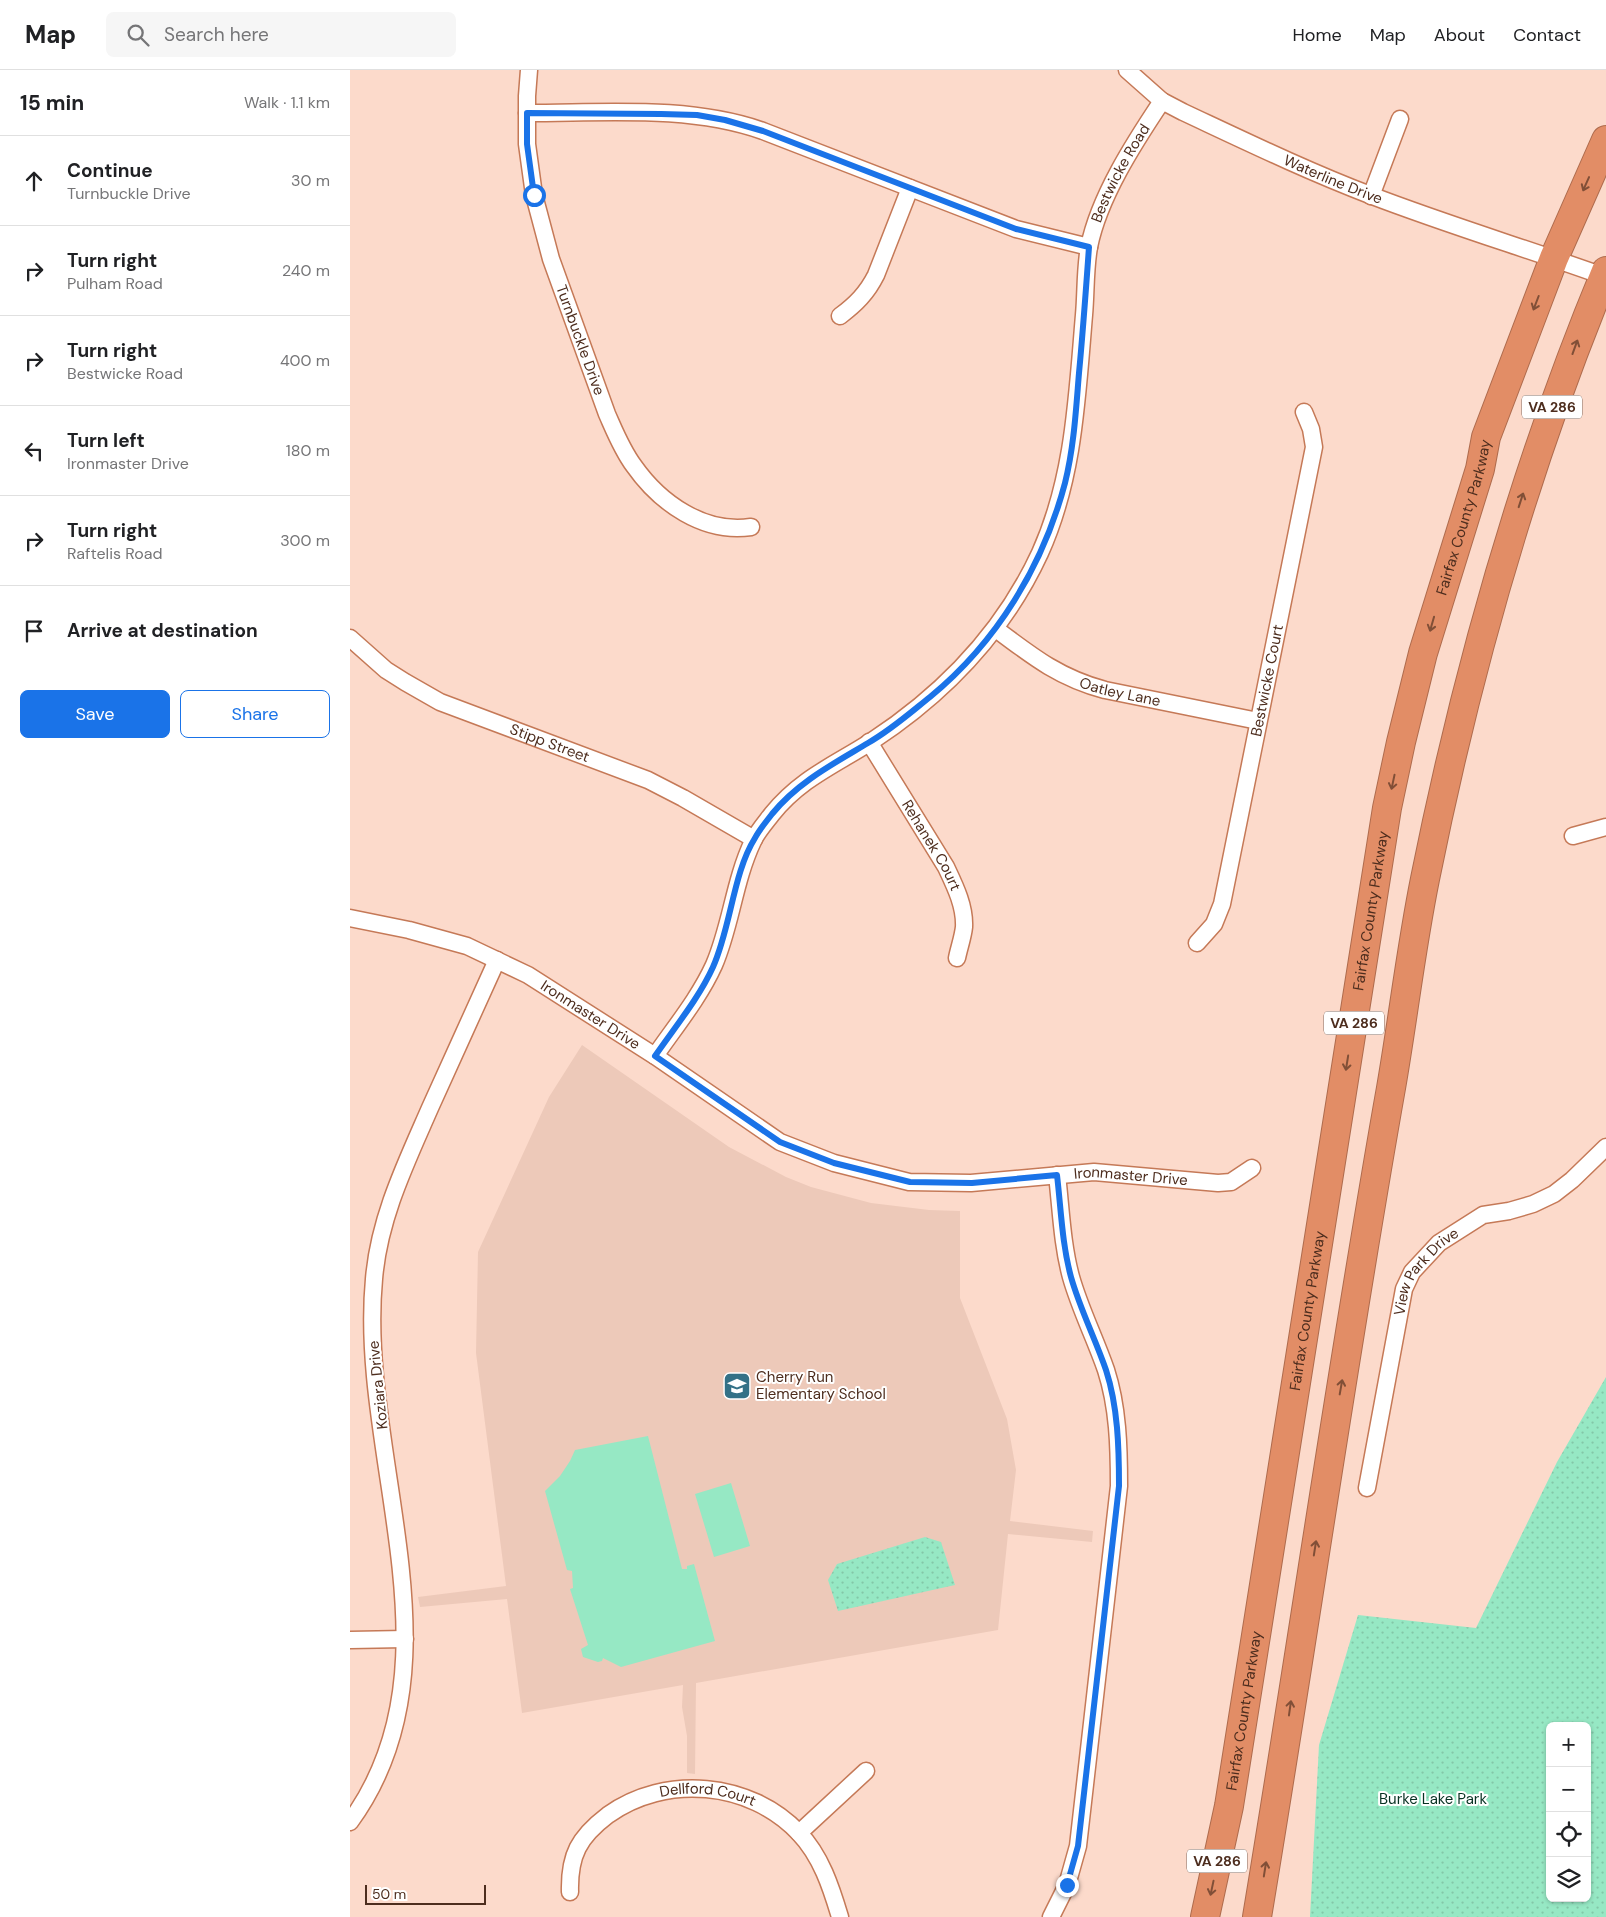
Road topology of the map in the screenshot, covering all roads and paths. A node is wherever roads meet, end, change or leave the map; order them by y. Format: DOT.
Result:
graph roads {
  1 [pos="529,70"];
  2 [pos="1127,70"];
  3 [pos="1162,101"];
  4 [pos="527,113"];
  5 [pos="1400,119"];
  6 [pos="1606,140"];
  7 [pos="910,188"];
  8 [pos="1371,196"];
  9 [pos="1089,247"];
  10 [pos="1554,258"];
  11 [pos="1605,275"];
  12 [pos="840,316"];
  13 [pos="1304,412"];
  14 [pos="751,527"];
  15 [pos="996,629"];
  16 [pos="350,638"];
  17 [pos="1258,721"];
  18 [pos="869,742"];
  19 [pos="1606,827"];
  20 [pos="1573,836"];
  21 [pos="754,839"];
  22 [pos="350,918"];
  23 [pos="1197,943"];
  24 [pos="956,958"];
  25 [pos="497,960"];
  26 [pos="655,1056"];
  27 [pos="1606,1147"];
  28 [pos="1252,1168"];
  29 [pos="1057,1175"];
  30 [pos="1367,1488"];
  31 [pos="405,1639"];
  32 [pos="350,1640"];
  33 [pos="866,1771"];
  34 [pos="350,1822"];
  35 [pos="799,1833"];
  36 [pos="570,1892"];
  37 [pos="840,1917"];
  38 [pos="1051,1917"];
  39 [pos="1205,1917"];
  40 [pos="1257,1917"];
  1 -- 4 [label="street, Turnbuckle Drive"];
  2 -- 3 [label="street, Waterline Drive"];
  3 -- 8 [label="street, Waterline Drive"];
  3 -- 9 [label="street, Bestwicke Road"];
  4 -- 7 [label="street"];
  4 -- 14 [label="street, Turnbuckle Drive"];
  5 -- 8 [label="street"];
  6 -- 10 [label="highway, Fairfax County Parkway / VA 286, one-way"];
  7 -- 9 [label="street"];
  7 -- 12 [label="street"];
  8 -- 10 [label="street, Waterline Drive"];
  9 -- 15 [label="street, Bestwicke Road"];
  10 -- 11 [label="street, Waterline Drive"];
  10 -- 39 [label="highway, Fairfax County Parkway / VA 286, one-way"];
  40 -- 11 [label="highway, VA 286, one-way"];
  13 -- 17 [label="street, Bestwicke Court"];
  15 -- 17 [label="street, Oatley Lane"];
  15 -- 18 [label="street, Bestwicke Road"];
  16 -- 21 [label="street, Stipp Street"];
  17 -- 23 [label="street, Bestwicke Court"];
  18 -- 21 [label="street, Bestwicke Road"];
  18 -- 24 [label="street, Rehanek Court"];
  19 -- 20 [label="street"];
  21 -- 26 [label="street, Bestwicke Road"];
  22 -- 25 [label="street, Ironmaster Drive"];
  25 -- 26 [label="street, Ironmaster Drive"];
  25 -- 31 [label="street, Koziara Drive"];
  26 -- 29 [label="street, Ironmaster Drive"];
  27 -- 30 [label="street, View Park Drive"];
  28 -- 29 [label="street, Ironmaster Drive"];
  29 -- 38 [label="street"];
  31 -- 32 [label="street"];
  31 -- 34 [label="street, Koziara Drive"];
  33 -- 35 [label="street"];
  35 -- 36 [label="street, Dellford Court"];
  35 -- 37 [label="street, Dellford Court"];
}
